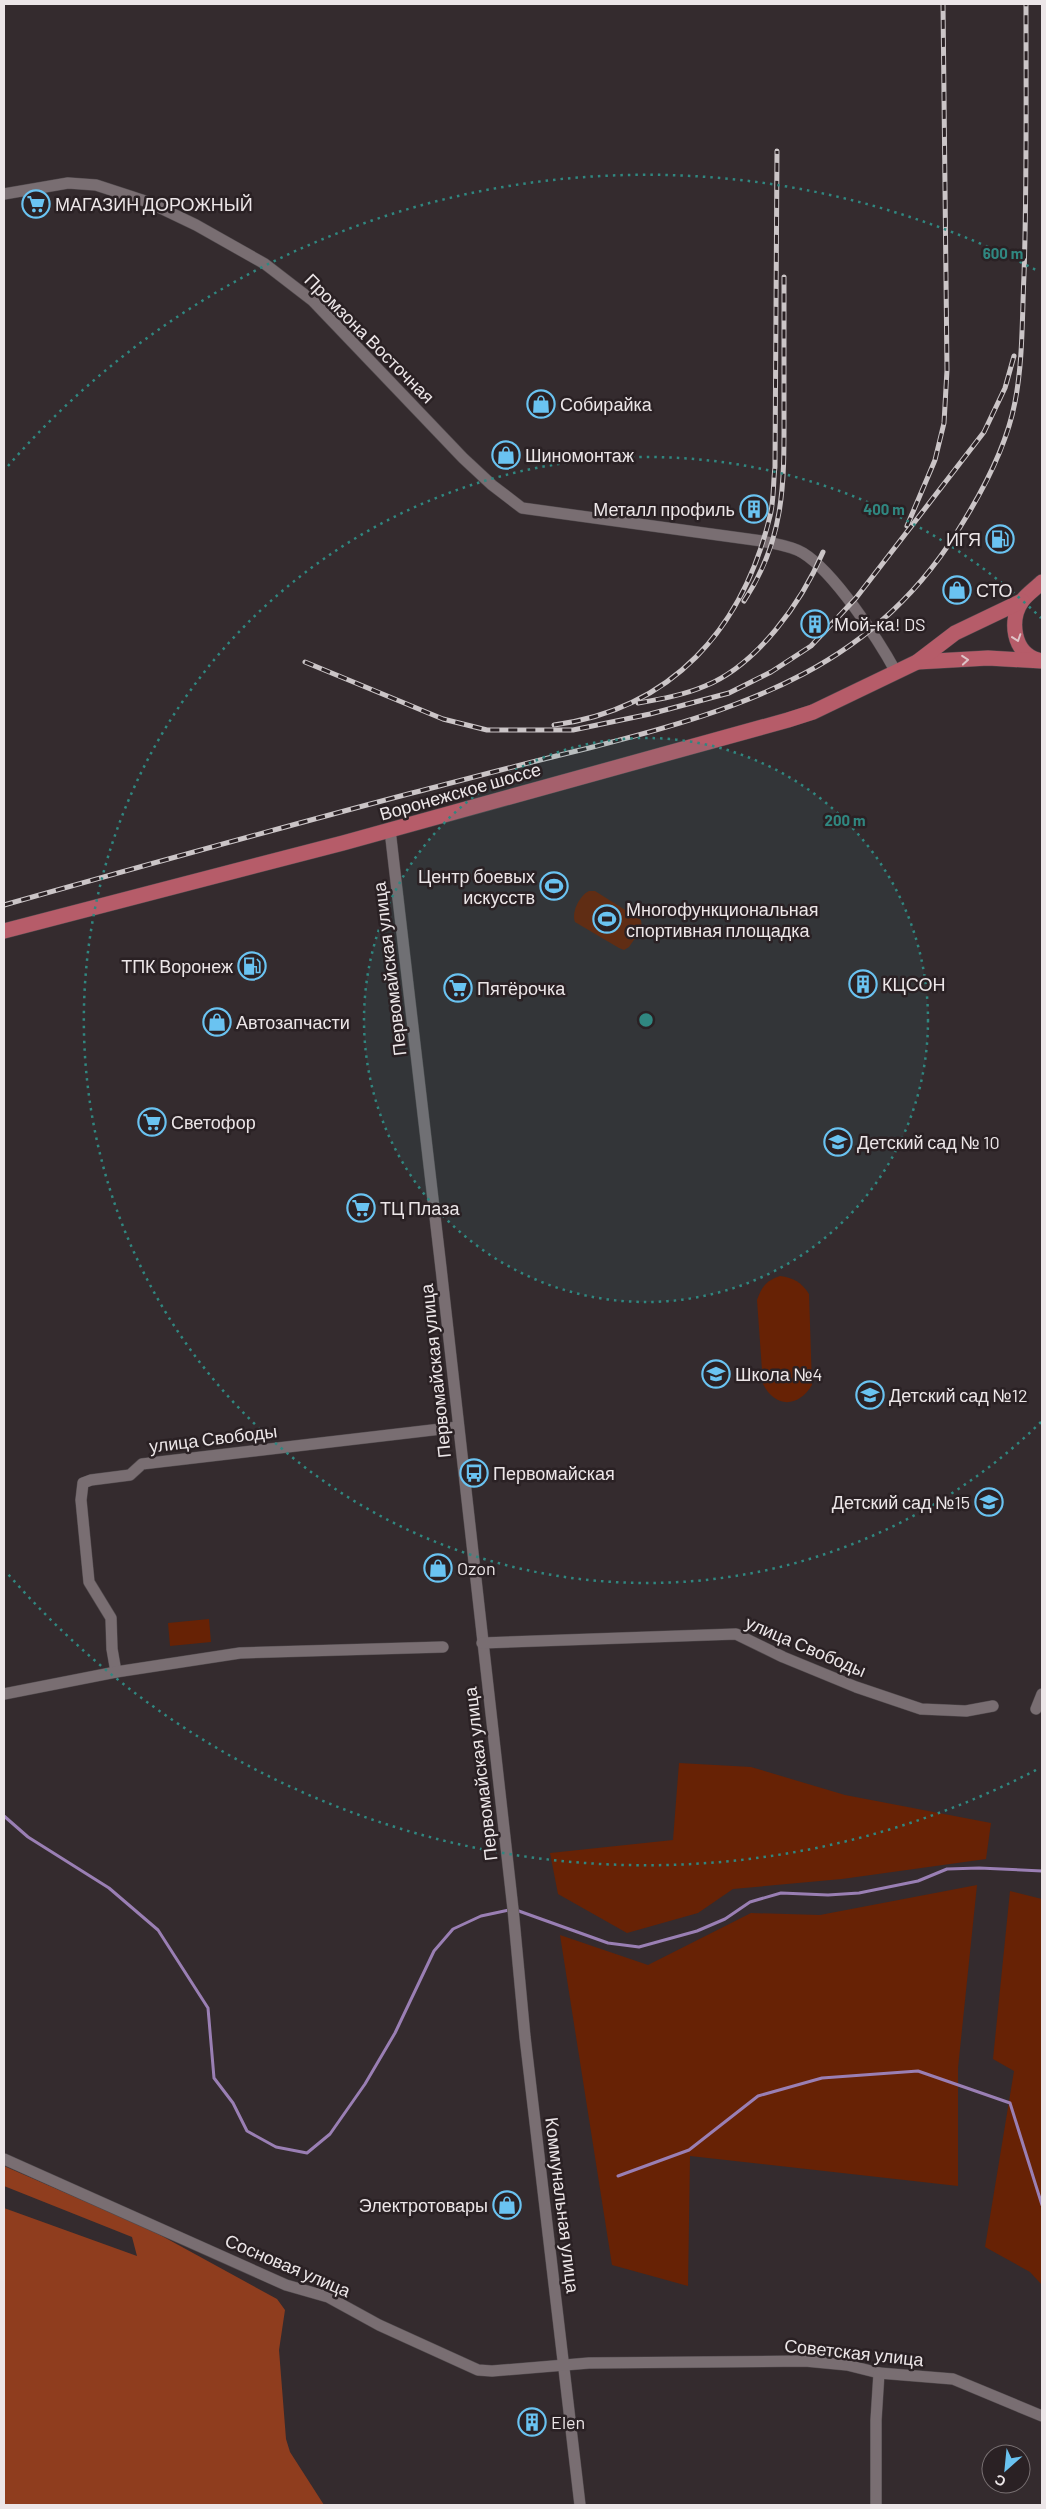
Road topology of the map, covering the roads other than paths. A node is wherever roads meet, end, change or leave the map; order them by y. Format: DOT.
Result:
graph roads {
  1 [pos="4,194"];
  2 [pos="1042,582"];
  3 [pos="1022,601"];
  4 [pos="1042,661"];
  5 [pos="917,662"];
  6 [pos="896,672"];
  7 [pos="390,830"];
  8 [pos="4,931"];
  9 [pos="458,1427"];
  10 [pos="482,1643"];
  11 [pos="443,1647"];
  12 [pos="116,1672"];
  13 [pos="4,1694"];
  14 [pos="1042,1694"];
  15 [pos="993,1706"];
  16 [pos="1036,1709"];
  17 [pos="513,1909"];
  18 [pos="4,2159"];
  19 [pos="565,2364"];
  20 [pos="879,2373"];
  21 [pos="1042,2416"];
  22 [pos="580,2505"];
  23 [pos="876,2505"];
  1 -- 6 [label="street, Промзона Восточная"];
  2 -- 3 [label="main road"];
  3 -- 4 [label="main road, one-way"];
  3 -- 5 [label="main road, Воронежское шоссе"];
  5 -- 4 [label="main road, Воронежское шоссе, one-way"];
  5 -- 6 [label="main road, Воронежское шоссе"];
  6 -- 7 [label="main road, Воронежское шоссе"];
  7 -- 8 [label="main road, Воронежское шоссе"];
  7 -- 9 [label="street, Первомайская улица"];
  9 -- 10 [label="street, Первомайская улица"];
  9 -- 12 [label="street, улица Свободы"];
  10 -- 15 [label="street, улица Свободы"];
  10 -- 17 [label="street, Первомайская улица"];
  11 -- 12 [label="street"];
  12 -- 13 [label="street"];
  14 -- 16 [label="street"];
  17 -- 19 [label="street, Коммунальная улица"];
  18 -- 19 [label="street, Сосновая улица"];
  19 -- 20 [label="street, Советская улица"];
  19 -- 22 [label="street, Коммунальная улица"];
  20 -- 21 [label="street, Советская улица"];
  20 -- 23 [label="street"];
}
